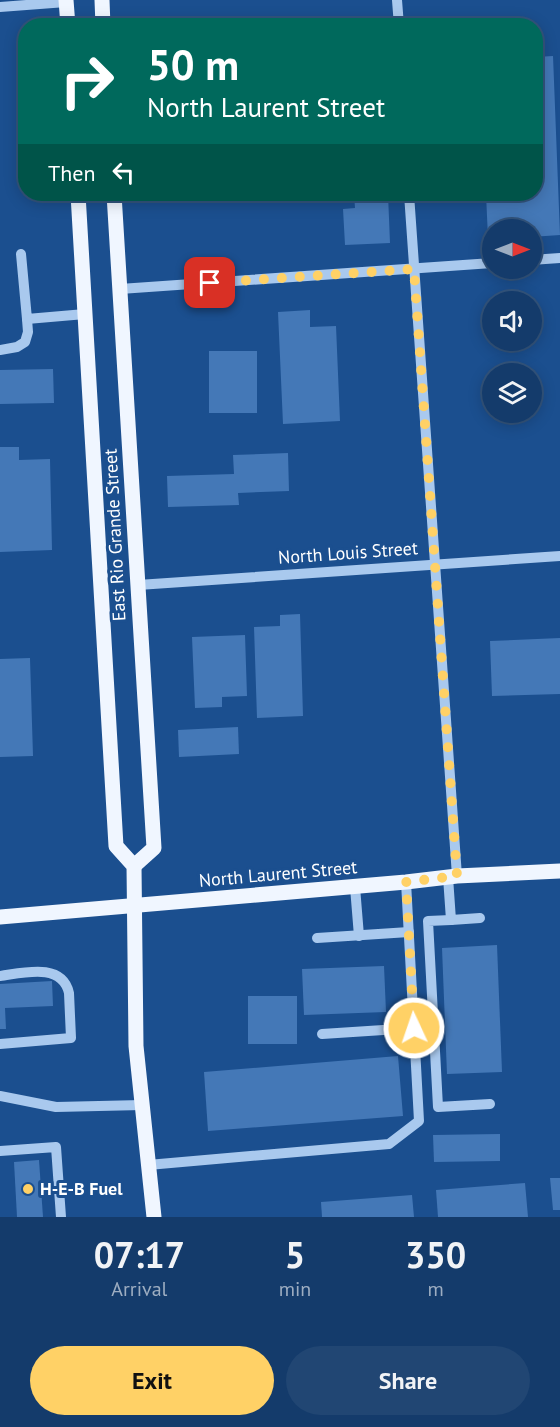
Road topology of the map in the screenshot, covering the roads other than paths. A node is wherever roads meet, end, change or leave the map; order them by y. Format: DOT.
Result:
graph roads {
  1 [pos="102,0"];
  2 [pos="397,0"];
  3 [pos="66,1"];
  4 [pos="0,8"];
  5 [pos="67,18"];
  6 [pos="103,18"];
  7 [pos="398,18"];
  8 [pos="78,201"];
  9 [pos="114,201"];
  10 [pos="409,201"];
  11 [pos="21,254"];
  12 [pos="560,258"];
  13 [pos="542,259"];
  14 [pos="482,264"];
  15 [pos="414,269"];
  16 [pos="120,289"];
  17 [pos="85,314"];
  18 [pos="27,319"];
  19 [pos="0,350"];
  20 [pos="560,556"];
  21 [pos="436,564"];
  22 [pos="138,585"];
  23 [pos="134,866"];
  24 [pos="560,871"];
  25 [pos="452,877"];
  26 [pos="406,882"];
  27 [pos="355,887"];
  28 [pos="136,905"];
  29 [pos="0,917"];
  30 [pos="480,918"];
  31 [pos="451,920"];
  32 [pos="409,932"];
  33 [pos="359,936"];
  34 [pos="317,938"];
  35 [pos="0,976"];
  36 [pos="414,1028"];
  37 [pos="322,1034"];
  38 [pos="0,1044"];
  39 [pos="0,1096"];
  40 [pos="490,1104"];
  41 [pos="142,1105"];
  42 [pos="0,1151"];
  43 [pos="148,1165"];
  44 [pos="61,1217"];
  45 [pos="154,1217"];
  1 -- 6 [label="main road"];
  2 -- 7 [label="street"];
  3 -- 4 [label="street"];
  3 -- 5 [label="main road"];
  8 -- 17 [label="main road, East Rio Grande Street"];
  9 -- 16 [label="main road, East Rio Grande Street"];
  10 -- 15 [label="street"];
  11 -- 18 [label="street"];
  12 -- 13 [label="street"];
  14 -- 15 [label="street"];
  15 -- 16 [label="street"];
  15 -- 21 [label="street"];
  16 -- 22 [label="main road, East Rio Grande Street"];
  17 -- 18 [label="street"];
  17 -- 23 [label="main road, East Rio Grande Street"];
  18 -- 19 [label="street"];
  20 -- 21 [label="street, North Louis Street"];
  21 -- 22 [label="street, North Louis Street"];
  21 -- 25 [label="street"];
  22 -- 23 [label="main road, East Rio Grande Street"];
  23 -- 28 [label="main road"];
  24 -- 25 [label="main road, North Laurent Street"];
  25 -- 26 [label="main road, North Laurent Street"];
  25 -- 31 [label="street"];
  26 -- 27 [label="main road, North Laurent Street"];
  26 -- 32 [label="street"];
  27 -- 28 [label="main road, North Laurent Street"];
  27 -- 33 [label="street"];
  28 -- 29 [label="main road, North Laurent Street"];
  28 -- 41 [label="main road"];
  30 -- 31 [label="street"];
  31 -- 40 [label="street"];
  32 -- 33 [label="street"];
  32 -- 36 [label="street"];
  33 -- 34 [label="street"];
  35 -- 38 [label="street"];
  36 -- 37 [label="street"];
  36 -- 43 [label="street"];
  39 -- 41 [label="street"];
  41 -- 43 [label="main road"];
  42 -- 44 [label="street"];
  43 -- 45 [label="main road"];
}
